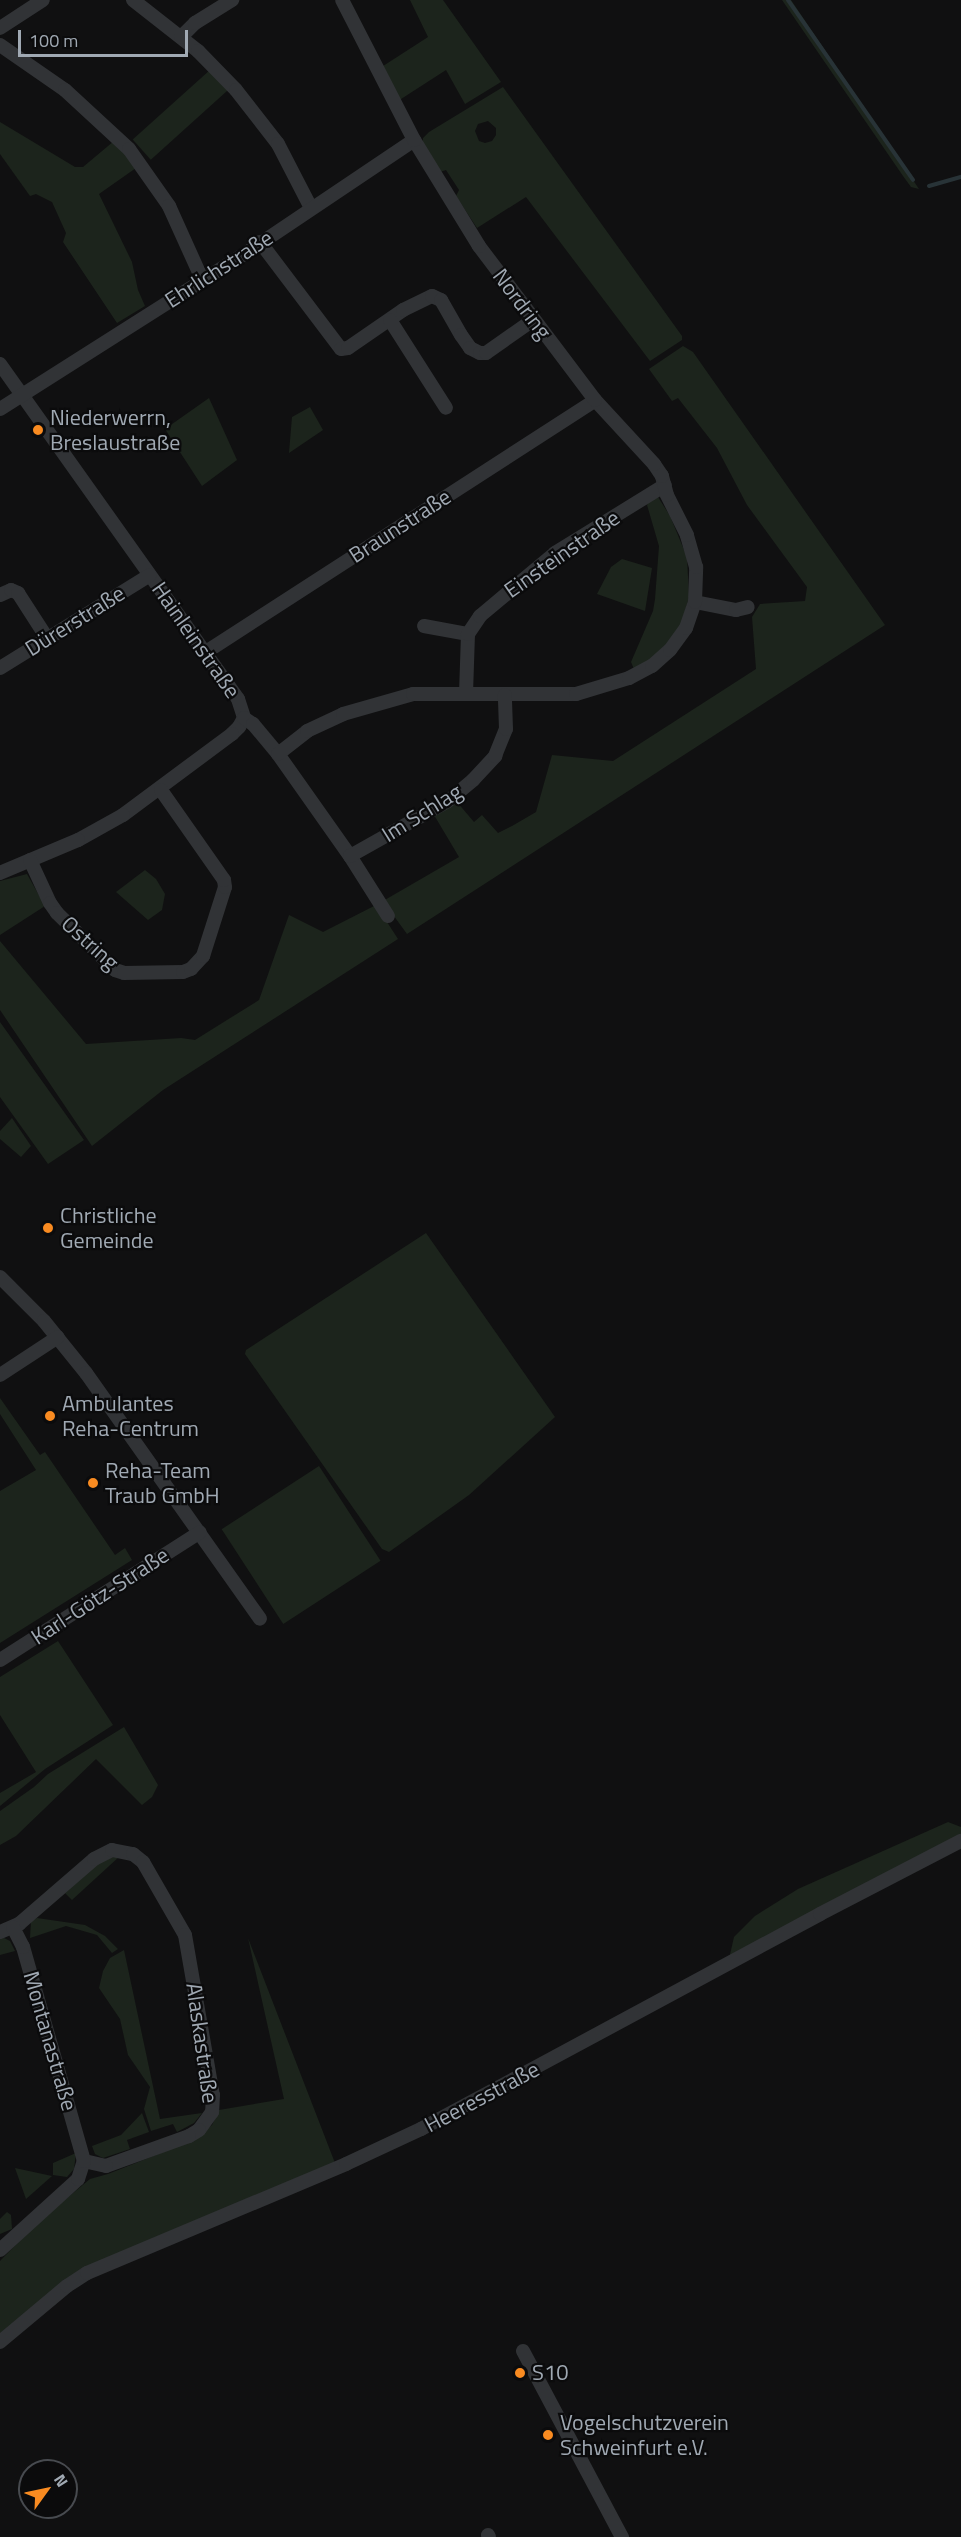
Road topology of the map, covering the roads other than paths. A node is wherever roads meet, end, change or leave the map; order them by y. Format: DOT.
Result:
graph roads {
  1 [pos="43,0"];
  2 [pos="133,0"];
  3 [pos="232,0"];
  4 [pos="342,0"];
  5 [pos="0,28"];
  6 [pos="181,37"];
  7 [pos="0,45"];
  8 [pos="414,140"];
  9 [pos="311,208"];
  10 [pos="260,242"];
  11 [pos="202,279"];
  12 [pos="390,320"];
  13 [pos="533,320"];
  14 [pos="0,364"];
  15 [pos="22,394"];
  16 [pos="595,400"];
  17 [pos="446,408"];
  18 [pos="0,409"];
  19 [pos="666,485"];
  20 [pos="150,575"];
  21 [pos="0,595"];
  22 [pos="695,602"];
  23 [pos="748,607"];
  24 [pos="424,626"];
  25 [pos="468,634"];
  26 [pos="47,638"];
  27 [pos="206,652"];
  28 [pos="0,668"];
  29 [pos="466,694"];
  30 [pos="505,695"];
  31 [pos="243,718"];
  32 [pos="278,754"];
  33 [pos="161,790"];
  34 [pos="350,856"];
  35 [pos="30,860"];
  36 [pos="0,873"];
  37 [pos="388,916"];
  38 [pos="0,1277"];
  39 [pos="58,1337"];
  40 [pos="0,1375"];
  41 [pos="200,1532"];
  42 [pos="260,1618"];
  43 [pos="0,1660"];
  44 [pos="961,1841"];
  45 [pos="7,1930"];
  46 [pos="84,2158"];
  47 [pos="0,2250"];
  48 [pos="0,2342"];
  49 [pos="523,2351"];
  50 [pos="622,2537"];
  1 -- 5 [label="street"];
  2 -- 6 [label="street"];
  3 -- 6 [label="street"];
  4 -- 8 [label="street, Nordring"];
  6 -- 9 [label="street"];
  7 -- 11 [label="street"];
  8 -- 9 [label="street, Ehrlichstraße"];
  8 -- 13 [label="street, Nordring"];
  9 -- 10 [label="street, Ehrlichstraße"];
  10 -- 11 [label="street, Ehrlichstraße"];
  10 -- 12 [label="street"];
  11 -- 15 [label="street, Ehrlichstraße"];
  12 -- 13 [label="street"];
  12 -- 17 [label="street"];
  13 -- 16 [label="street, Nordring"];
  14 -- 15 [label="street, Hainleinstraße"];
  15 -- 18 [label="street, Ehrlichstraße"];
  15 -- 20 [label="street, Hainleinstraße"];
  16 -- 19 [label="street, Nordring"];
  16 -- 27 [label="street, Braunstraße"];
  19 -- 22 [label="street, Nordring"];
  19 -- 25 [label="street, Einsteinstraße"];
  20 -- 26 [label="street, Dürerstraße"];
  20 -- 27 [label="street, Hainleinstraße"];
  21 -- 26 [label="street"];
  22 -- 23 [label="street"];
  22 -- 30 [label="street, Nordring"];
  24 -- 25 [label="street"];
  25 -- 29 [label="street"];
  26 -- 28 [label="street, Dürerstraße"];
  27 -- 31 [label="street, Hainleinstraße"];
  29 -- 30 [label="street, Nordring"];
  29 -- 32 [label="street, Nordring"];
  30 -- 34 [label="street, Im Schlag"];
  31 -- 32 [label="street, Hainleinstraße"];
  31 -- 33 [label="street"];
  32 -- 34 [label="street, Hainleinstraße"];
  33 -- 35 [label="street"];
  33 -- 35 [label="street, Ostring"];
  34 -- 37 [label="street, Hainleinstraße"];
  35 -- 36 [label="street"];
  38 -- 39 [label="street"];
  39 -- 40 [label="street"];
  39 -- 41 [label="street"];
  41 -- 42 [label="street"];
  41 -- 43 [label="street, Karl-Götz-Straße"];
  44 -- 48 [label="street, Heeresstraße"];
  45 -- 46 [label="street, Montanastraße"];
  45 -- 46 [label="street, Alaskastraße"];
  46 -- 47 [label="street"];
  49 -- 50 [label="street"];
}
